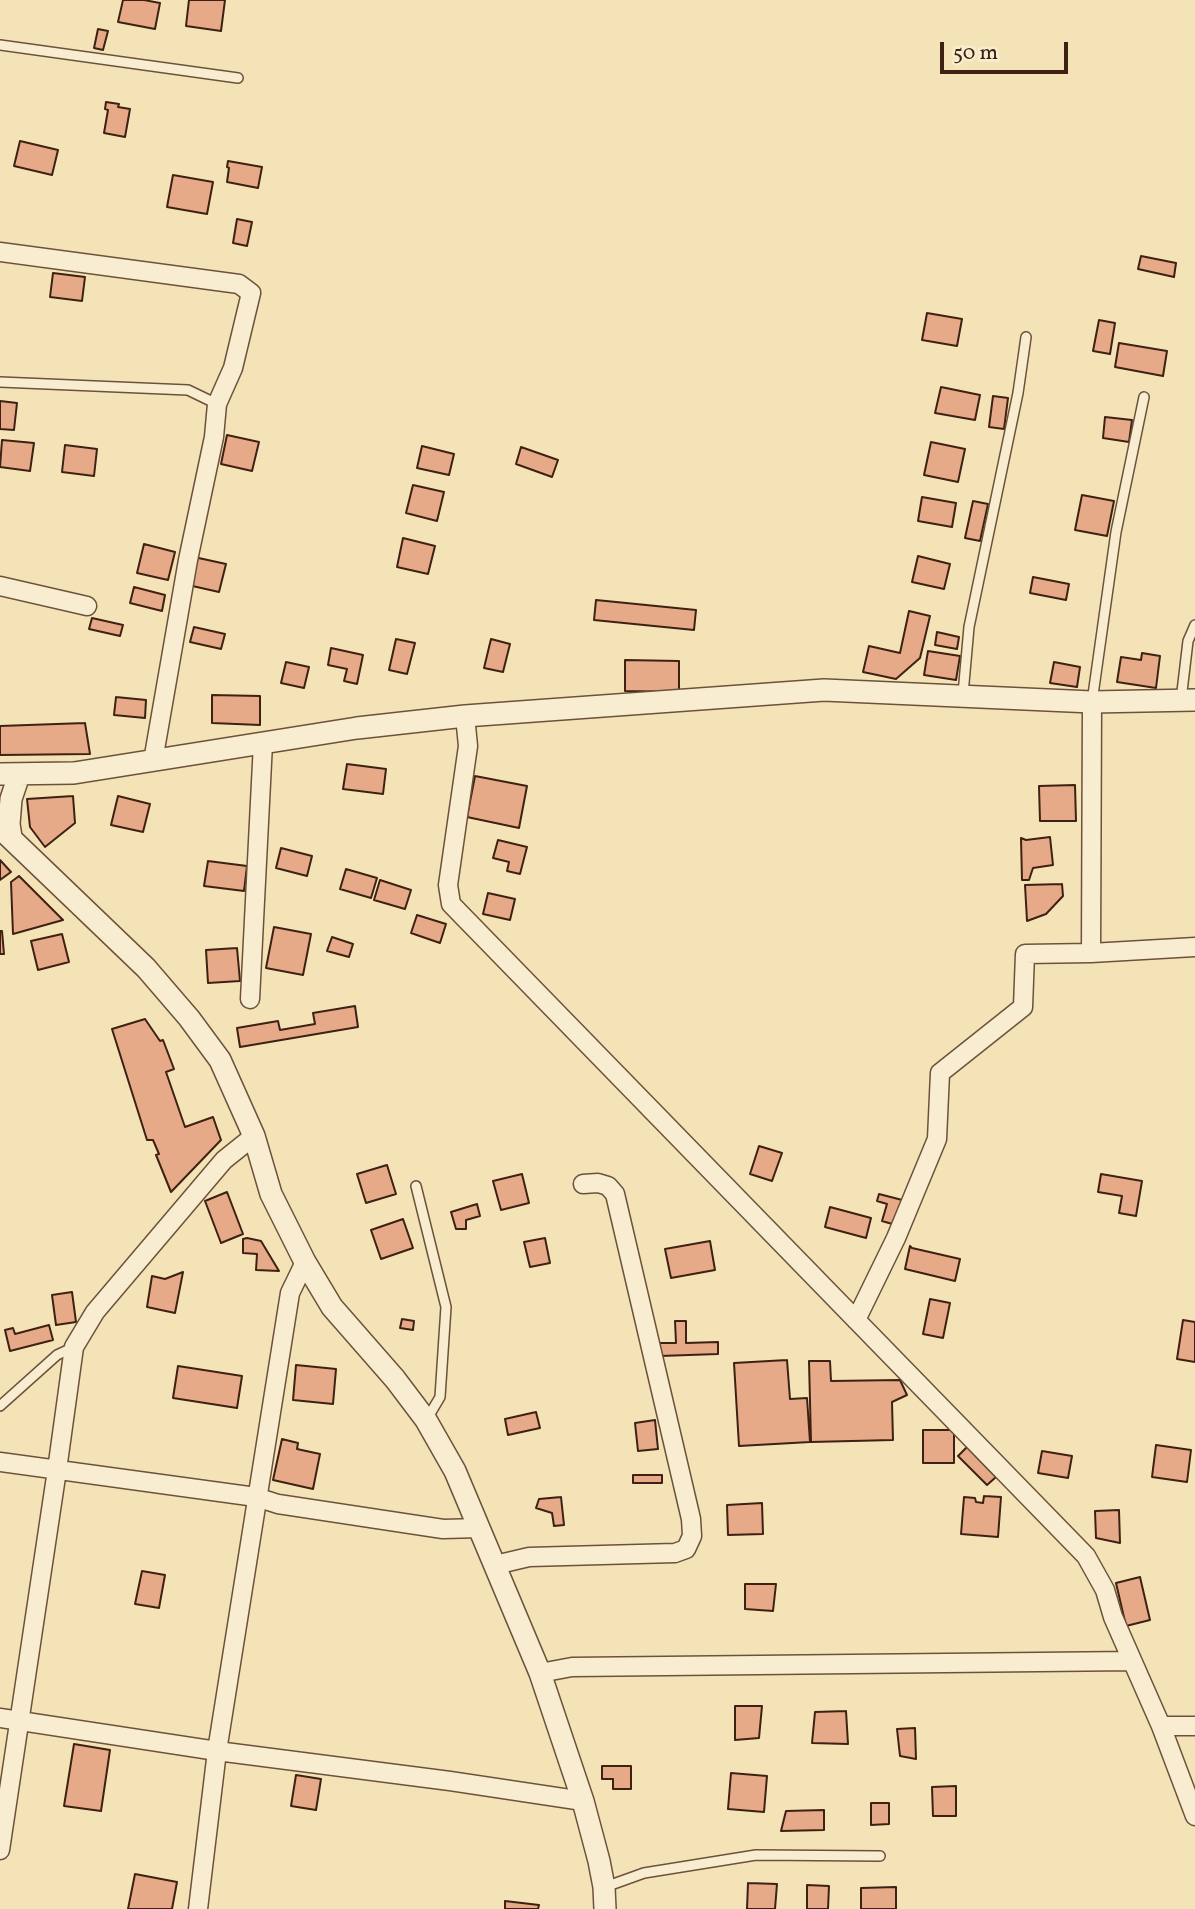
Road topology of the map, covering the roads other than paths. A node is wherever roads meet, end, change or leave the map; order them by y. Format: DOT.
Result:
graph roads {
  1 [pos="0,45"];
  2 [pos="238,78"];
  3 [pos="0,252"];
  4 [pos="1026,337"];
  5 [pos="0,382"];
  6 [pos="1144,397"];
  7 [pos="217,404"];
  8 [pos="0,586"];
  9 [pos="87,607"];
  10 [pos="1195,625"];
  11 [pos="962,696"];
  12 [pos="1188,700"];
  13 [pos="1092,702"];
  14 [pos="465,716"];
  15 [pos="263,743"];
  16 [pos="153,761"];
  17 [pos="9,774"];
  18 [pos="6,833"];
  19 [pos="1195,947"];
  20 [pos="1091,954"];
  21 [pos="250,999"];
  22 [pos="254,1136"];
  23 [pos="583,1184"];
  24 [pos="416,1186"];
  25 [pos="304,1262"];
  26 [pos="856,1320"];
  27 [pos="74,1347"];
  28 [pos="0,1406"];
  29 [pos="426,1420"];
  30 [pos="0,1462"];
  31 [pos="57,1470"];
  32 [pos="256,1497"];
  33 [pos="480,1528"];
  34 [pos="495,1565"];
  35 [pos="1132,1661"];
  36 [pos="540,1673"];
  37 [pos="0,1718"];
  38 [pos="19,1721"];
  39 [pos="1161,1726"];
  40 [pos="1195,1726"];
  41 [pos="217,1751"];
  42 [pos="583,1801"];
  43 [pos="1195,1816"];
  44 [pos="0,1850"];
  45 [pos="880,1856"];
  46 [pos="604,1887"];
  47 [pos="198,1909"];
  48 [pos="605,1909"];
  1 -- 2 [label="lane"];
  3 -- 7 [label="street"];
  4 -- 11 [label="lane"];
  5 -- 7 [label="lane"];
  6 -- 13 [label="lane"];
  7 -- 16 [label="street"];
  8 -- 9 [label="street"];
  10 -- 12 [label="lane"];
  11 -- 13 [label="street"];
  11 -- 14 [label="street"];
  12 -- 13 [label="street"];
  13 -- 20 [label="street"];
  14 -- 15 [label="street"];
  14 -- 26 [label="street"];
  15 -- 16 [label="street"];
  15 -- 21 [label="street"];
  16 -- 17 [label="street"];
  17 -- 18 [label="street"];
  18 -- 22 [label="street"];
  19 -- 20 [label="street"];
  20 -- 26 [label="street"];
  22 -- 25 [label="street"];
  22 -- 27 [label="street"];
  23 -- 34 [label="street"];
  24 -- 29 [label="lane"];
  25 -- 29 [label="street"];
  25 -- 32 [label="street"];
  26 -- 35 [label="street"];
  27 -- 28 [label="lane"];
  27 -- 31 [label="street"];
  29 -- 33 [label="street"];
  30 -- 31 [label="street"];
  31 -- 32 [label="street"];
  31 -- 38 [label="street"];
  32 -- 33 [label="street"];
  32 -- 41 [label="street"];
  33 -- 34 [label="street"];
  34 -- 36 [label="street"];
  35 -- 36 [label="street"];
  35 -- 39 [label="street"];
  36 -- 42 [label="street"];
  37 -- 38 [label="street"];
  38 -- 41 [label="street"];
  38 -- 44 [label="street"];
  39 -- 40 [label="street"];
  39 -- 43 [label="street"];
  41 -- 42 [label="street"];
  41 -- 47 [label="street"];
  42 -- 46 [label="street"];
  45 -- 46 [label="lane"];
  46 -- 48 [label="street"];
}
